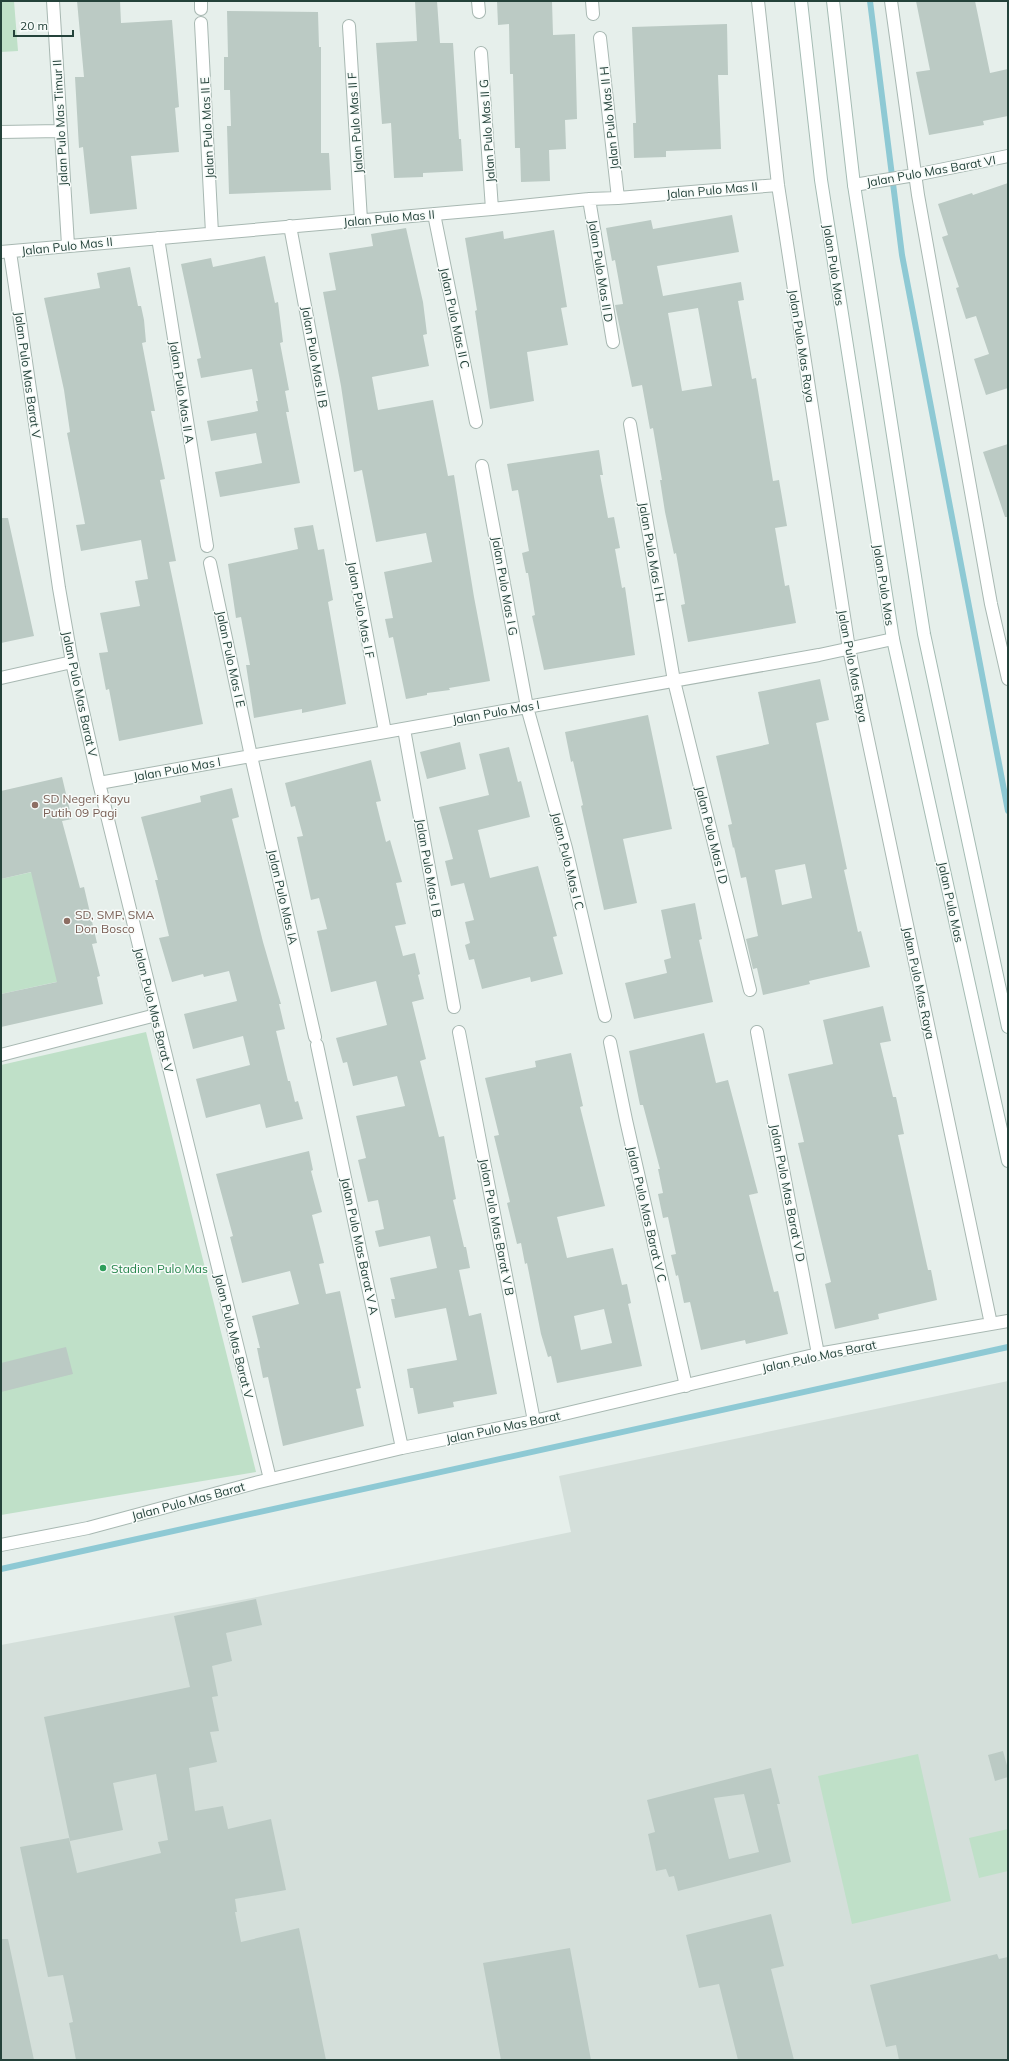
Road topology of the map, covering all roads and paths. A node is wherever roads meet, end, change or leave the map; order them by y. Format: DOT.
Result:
graph roads {
  1 [pos="53,1"];
  2 [pos="592,1"];
  3 [pos="758,1"];
  4 [pos="801,1"];
  5 [pos="833,1"];
  6 [pos="891,1"];
  7 [pos="593,14"];
  8 [pos="201,23"];
  9 [pos="349,26"];
  10 [pos="600,38"];
  11 [pos="481,52"];
  12 [pos="60,130"];
  13 [pos="1,132"];
  14 [pos="1008,156"];
  15 [pos="915,175"];
  16 [pos="778,185"];
  17 [pos="854,185"];
  18 [pos="618,198"];
  19 [pos="589,199"];
  20 [pos="492,209"];
  21 [pos="434,214"];
  22 [pos="361,220"];
  23 [pos="290,226"];
  24 [pos="212,233"];
  25 [pos="158,238"];
  26 [pos="68,245"];
  27 [pos="5,252"];
  28 [pos="613,342"];
  29 [pos="476,422"];
  30 [pos="630,424"];
  31 [pos="482,466"];
  32 [pos="339,488"];
  33 [pos="207,546"];
  34 [pos="210,563"];
  35 [pos="1002,626"];
  36 [pos="890,640"];
  37 [pos="852,649"];
  38 [pos="72,662"];
  39 [pos="1,678"];
  40 [pos="1008,679"];
  41 [pos="674,681"];
  42 [pos="527,707"];
  43 [pos="404,729"];
  44 [pos="385,732"];
  45 [pos="251,756"];
  46 [pos="99,783"];
  47 [pos="750,990"];
  48 [pos="454,1007"];
  49 [pos="156,1015"];
  50 [pos="605,1016"];
  51 [pos="1008,1027"];
  52 [pos="459,1032"];
  53 [pos="757,1032"];
  54 [pos="316,1041"];
  55 [pos="610,1042"];
  56 [pos="1,1055"];
  57 [pos="1008,1161"];
  58 [pos="1008,1321"];
  59 [pos="991,1324"];
  60 [pos="818,1354"];
  61 [pos="686,1386"];
  62 [pos="534,1421"];
  63 [pos="402,1448"];
  64 [pos="270,1479"];
  65 [pos="1,1545"];
  1 -- 12 [label="street, Jalan Pulo Mas Timur II"];
  2 -- 7 [label="street"];
  3 -- 16 [label="street, Jalan Pulo Mas Raya"];
  4 -- 36 [label="street, Jalan Pulo Mas"];
  5 -- 17 [label="street"];
  6 -- 15 [label="street"];
  8 -- 24 [label="street, Jalan Pulo Mas II E"];
  9 -- 22 [label="street, Jalan Pulo Mas II F"];
  10 -- 18 [label="street, Jalan Pulo Mas II H"];
  11 -- 20 [label="street, Jalan Pulo Mas II G"];
  12 -- 13 [label="street"];
  12 -- 26 [label="street, Jalan Pulo Mas Timur II"];
  14 -- 15 [label="street, Jalan Pulo Mas Barat VI"];
  15 -- 17 [label="street, Jalan Pulo Mas Barat VI"];
  15 -- 35 [label="street"];
  16 -- 18 [label="street, Jalan Pulo Mas II"];
  16 -- 37 [label="street, Jalan Pulo Mas Raya"];
  17 -- 51 [label="street"];
  18 -- 19 [label="street, Jalan Pulo Mas II"];
  19 -- 20 [label="street, Jalan Pulo Mas II"];
  19 -- 28 [label="street, Jalan Pulo Mas II D"];
  20 -- 21 [label="street, Jalan Pulo Mas II"];
  21 -- 22 [label="street, Jalan Pulo Mas II"];
  21 -- 29 [label="street, Jalan Pulo Mas II C"];
  22 -- 23 [label="street, Jalan Pulo Mas II"];
  23 -- 24 [label="street, Jalan Pulo Mas II"];
  23 -- 32 [label="street, Jalan Pulo Mas II B"];
  24 -- 25 [label="street, Jalan Pulo Mas II"];
  25 -- 26 [label="street, Jalan Pulo Mas II"];
  25 -- 33 [label="street, Jalan Pulo Mas II A"];
  26 -- 27 [label="street, Jalan Pulo Mas II"];
  27 -- 38 [label="street, Jalan Pulo Mas Barat V"];
  30 -- 41 [label="street, Jalan Pulo Mas I H"];
  31 -- 42 [label="street, Jalan Pulo Mas I G"];
  32 -- 44 [label="street, Jalan Pulo Mas I F"];
  34 -- 45 [label="street, Jalan Pulo Mas I E"];
  35 -- 40 [label="street"];
  36 -- 37 [label="street, Jalan Pulo Mas I"];
  36 -- 57 [label="street, Jalan Pulo Mas"];
  37 -- 41 [label="street, Jalan Pulo Mas I"];
  37 -- 59 [label="street, Jalan Pulo Mas Raya"];
  38 -- 39 [label="street"];
  38 -- 46 [label="street, Jalan Pulo Mas Barat V"];
  41 -- 42 [label="street, Jalan Pulo Mas I"];
  41 -- 47 [label="street, Jalan Pulo Mas I D"];
  42 -- 43 [label="street, Jalan Pulo Mas I"];
  42 -- 50 [label="street, Jalan Pulo Mas I C"];
  43 -- 44 [label="street, Jalan Pulo Mas I"];
  43 -- 48 [label="street, Jalan Pulo Mas I B"];
  44 -- 45 [label="street, Jalan Pulo Mas I"];
  45 -- 46 [label="street, Jalan Pulo Mas I"];
  45 -- 54 [label="street, Jalan Pulo Mas IA"];
  46 -- 49 [label="street, Jalan Pulo Mas Barat V"];
  49 -- 56 [label="street"];
  49 -- 64 [label="street, Jalan Pulo Mas Barat V"];
  52 -- 62 [label="street, Jalan Pulo Mas Barat V B"];
  53 -- 60 [label="street, Jalan Pulo Mas Barat V D"];
  54 -- 63 [label="street, Jalan Pulo Mas Barat V A"];
  55 -- 61 [label="street, Jalan Pulo Mas Barat V C"];
  58 -- 59 [label="street, Jalan Pulo Mas Barat"];
  59 -- 60 [label="street, Jalan Pulo Mas Barat"];
  60 -- 61 [label="street, Jalan Pulo Mas Barat"];
  61 -- 62 [label="street, Jalan Pulo Mas Barat"];
  62 -- 63 [label="street, Jalan Pulo Mas Barat"];
  63 -- 64 [label="street, Jalan Pulo Mas Barat"];
  64 -- 65 [label="street, Jalan Pulo Mas Barat"];
}
